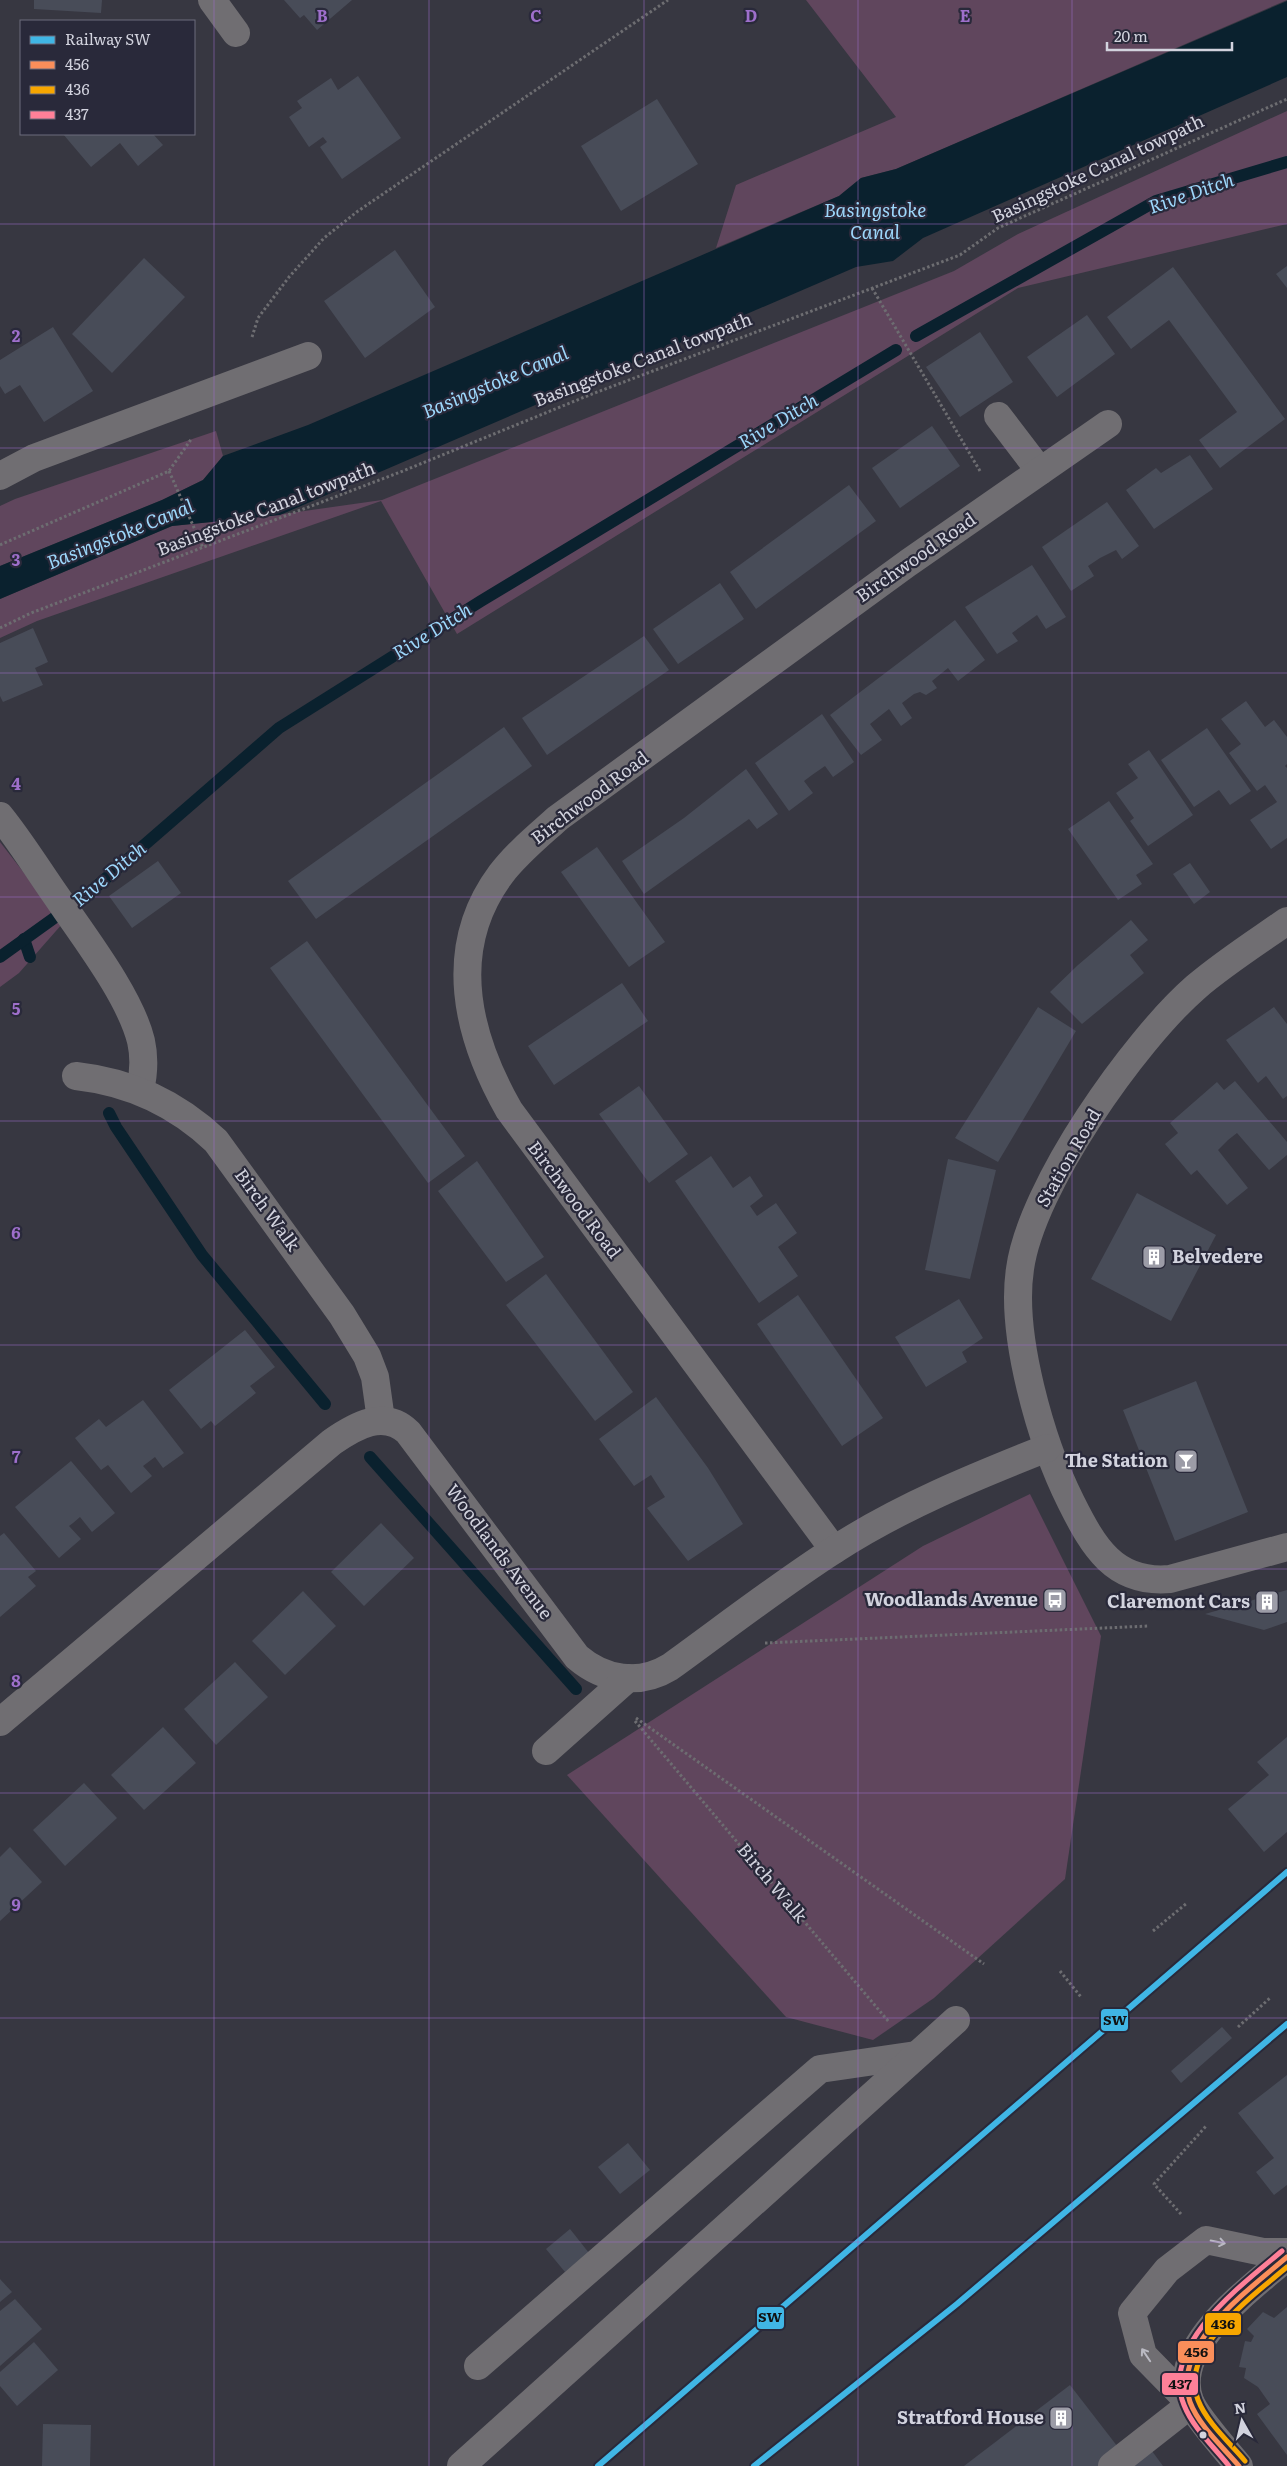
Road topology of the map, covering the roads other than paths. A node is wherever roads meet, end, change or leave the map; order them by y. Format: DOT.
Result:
graph roads {
  1 [pos="212,0"];
  2 [pos="236,33"];
  3 [pos="308,356"];
  4 [pos="998,416"];
  5 [pos="1108,424"];
  6 [pos="1040,471"];
  7 [pos="0,476"];
  8 [pos="0,816"];
  9 [pos="1287,921"];
  10 [pos="76,1076"];
  11 [pos="140,1090"];
  12 [pos="381,1420"];
  13 [pos="1047,1448"];
  14 [pos="1287,1546"];
  15 [pos="834,1550"];
  16 [pos="628,1678"];
  17 [pos="0,1722"];
  18 [pos="546,1751"];
  19 [pos="956,2020"];
  20 [pos="916,2055"];
  21 [pos="1287,2252"];
  22 [pos="1287,2257"];
  23 [pos="478,2366"];
  24 [pos="1191,2404"];
  25 [pos="461,2466"];
  26 [pos="1112,2466"];
  27 [pos="1239,2466"];
  1 -- 2 [label="street"];
  3 -- 7 [label="street"];
  4 -- 6 [label="street"];
  5 -- 6 [label="street, Birchwood Road"];
  6 -- 15 [label="street, Birchwood Road"];
  8 -- 11 [label="street"];
  9 -- 13 [label="street, Station Road"];
  10 -- 11 [label="street, Birch Walk"];
  11 -- 12 [label="street, Birch Walk"];
  12 -- 16 [label="street, Woodlands Avenue"];
  12 -- 17 [label="street"];
  13 -- 14 [label="street, Station Road"];
  13 -- 15 [label="street, Woodlands Avenue"];
  15 -- 16 [label="street, Woodlands Avenue"];
  16 -- 18 [label="street"];
  19 -- 20 [label="street"];
  20 -- 23 [label="street"];
  20 -- 25 [label="street"];
  24 -- 21 [label="street, one-way"];
  22 -- 24 [label="street"];
  24 -- 26 [label="street"];
  24 -- 27 [label="street"];
}
